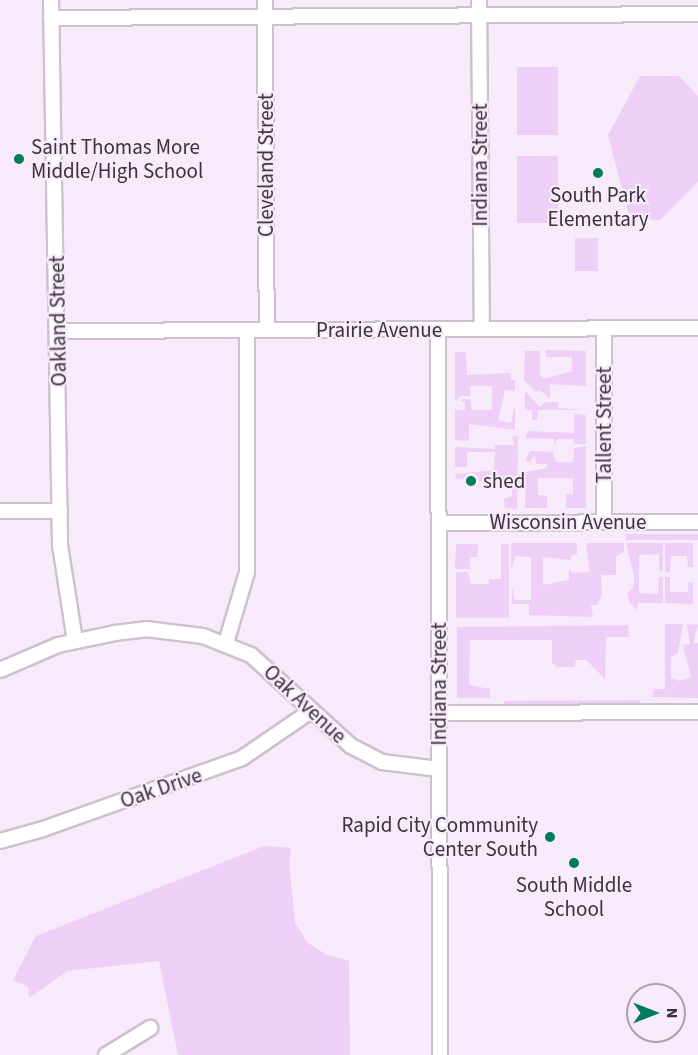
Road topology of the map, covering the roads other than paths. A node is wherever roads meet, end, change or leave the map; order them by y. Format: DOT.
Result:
graph roads {
  1 [pos="51,0"];
  2 [pos="265,0"];
  3 [pos="479,0"];
  4 [pos="682,7"];
  5 [pos="698,14"];
  6 [pos="265,15"];
  7 [pos="479,15"];
  8 [pos="51,18"];
  9 [pos="698,328"];
  10 [pos="438,329"];
  11 [pos="482,329"];
  12 [pos="604,329"];
  13 [pos="247,330"];
  14 [pos="267,330"];
  15 [pos="59,331"];
  16 [pos="0,511"];
  17 [pos="60,511"];
  18 [pos="603,522"];
  19 [pos="698,522"];
  20 [pos="438,523"];
  21 [pos="75,641"];
  22 [pos="226,643"];
  23 [pos="0,670"];
  24 [pos="311,711"];
  25 [pos="698,712"];
  26 [pos="439,713"];
  27 [pos="439,769"];
  28 [pos="0,841"];
  29 [pos="150,1028"];
  30 [pos="106,1055"];
  31 [pos="440,1055"];
  1 -- 8 [label="street, Oakland Street"];
  2 -- 6 [label="street, Cleveland Street"];
  3 -- 7 [label="street, Indiana Street"];
  4 -- 5 [label="street"];
  4 -- 7 [label="street"];
  6 -- 7 [label="street"];
  6 -- 8 [label="street"];
  6 -- 14 [label="street, Cleveland Street"];
  7 -- 11 [label="street, Indiana Street"];
  8 -- 15 [label="street, Oakland Street"];
  9 -- 12 [label="street, Prairie Avenue"];
  10 -- 11 [label="street, Prairie Avenue"];
  10 -- 14 [label="street, Prairie Avenue"];
  10 -- 20 [label="street, Indiana Street"];
  11 -- 12 [label="street, Prairie Avenue"];
  12 -- 18 [label="street, Tallent Street"];
  13 -- 14 [label="street, Prairie Avenue"];
  13 -- 15 [label="street, Prairie Avenue"];
  13 -- 22 [label="street"];
  15 -- 17 [label="street, Oakland Street"];
  16 -- 17 [label="street"];
  17 -- 21 [label="street, Oakland Street"];
  18 -- 19 [label="street, Wisconsin Avenue"];
  18 -- 20 [label="street, Wisconsin Avenue"];
  20 -- 26 [label="street, Indiana Street"];
  21 -- 22 [label="street, Oak Avenue"];
  21 -- 23 [label="street, Oak Avenue"];
  22 -- 24 [label="street, Oak Avenue"];
  24 -- 27 [label="street, Oak Avenue"];
  24 -- 28 [label="street, Oak Drive"];
  25 -- 26 [label="street"];
  26 -- 27 [label="street, Indiana Street"];
  27 -- 31 [label="street, Indiana Street"];
  29 -- 30 [label="street"];
}
